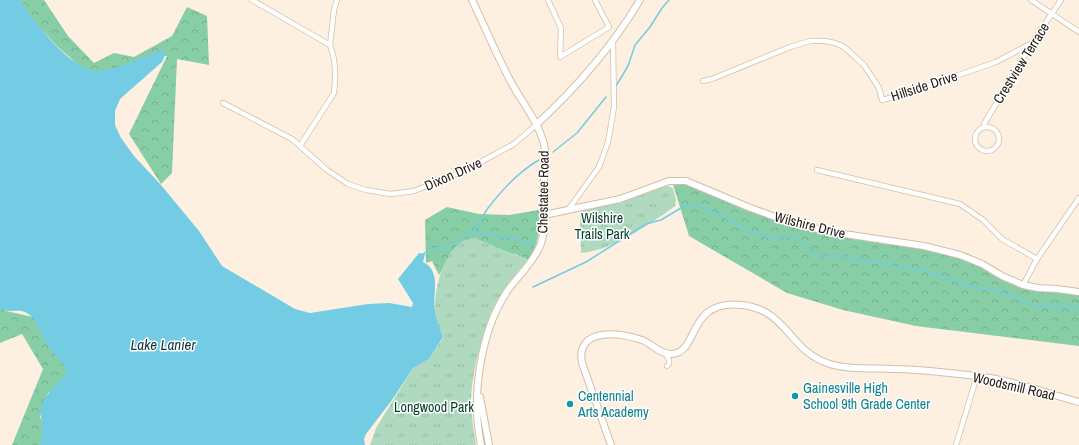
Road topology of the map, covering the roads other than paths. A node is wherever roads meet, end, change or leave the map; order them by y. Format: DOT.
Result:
graph roads {
  1 [pos="252,0"];
  2 [pos="338,0"];
  3 [pos="472,0"];
  4 [pos="548,0"];
  5 [pos="595,0"];
  6 [pos="640,0"];
  7 [pos="1031,0"];
  8 [pos="1061,0"];
  9 [pos="1051,14"];
  10 [pos="1079,32"];
  11 [pos="613,40"];
  12 [pos="1032,43"];
  13 [pos="330,45"];
  14 [pos="703,81"];
  15 [pos="223,103"];
  16 [pos="536,125"];
  17 [pos="984,127"];
  18 [pos="300,146"];
  19 [pos="817,170"];
  20 [pos="1079,198"];
  21 [pos="568,210"];
  22 [pos="544,215"];
  23 [pos="1037,259"];
  24 [pos="1023,285"];
  25 [pos="1079,292"];
  26 [pos="666,354"];
  27 [pos="667,366"];
  28 [pos="977,376"];
  29 [pos="478,385"];
  30 [pos="1079,402"];
  31 [pos="481,445"];
  32 [pos="489,445"];
  33 [pos="611,445"];
  34 [pos="956,445"];
  1 -- 13 [label="street"];
  2 -- 13 [label="street"];
  3 -- 16 [label="street, Chestatee Road"];
  4 -- 5 [label="street"];
  6 -- 11 [label="street, Dixon Drive"];
  7 -- 9 [label="street"];
  8 -- 9 [label="street, Crestview Terrace"];
  9 -- 10 [label="street"];
  9 -- 12 [label="street, Crestview Terrace"];
  11 -- 16 [label="street, Dixon Drive"];
  11 -- 21 [label="street"];
  12 -- 14 [label="street, Hillside Drive"];
  12 -- 17 [label="street, Crestview Terrace"];
  13 -- 18 [label="street"];
  15 -- 18 [label="street, Dixon Drive"];
  16 -- 18 [label="street, Dixon Drive"];
  16 -- 22 [label="street, Chestatee Road"];
  17 -- 17 [label="street"];
  19 -- 23 [label="street"];
  20 -- 23 [label="street"];
  21 -- 22 [label="street, Wilshire Drive"];
  21 -- 24 [label="street, Wilshire Drive"];
  22 -- 29 [label="street, Chestatee Road"];
  23 -- 24 [label="street"];
  24 -- 25 [label="street, Wilshire Drive"];
  26 -- 27 [label="street"];
  26 -- 28 [label="street, Woodsmill Road"];
  26 -- 33 [label="street"];
  28 -- 30 [label="street, Woodsmill Road"];
  28 -- 34 [label="street"];
  29 -- 31 [label="street"];
  29 -- 32 [label="street"];
}
